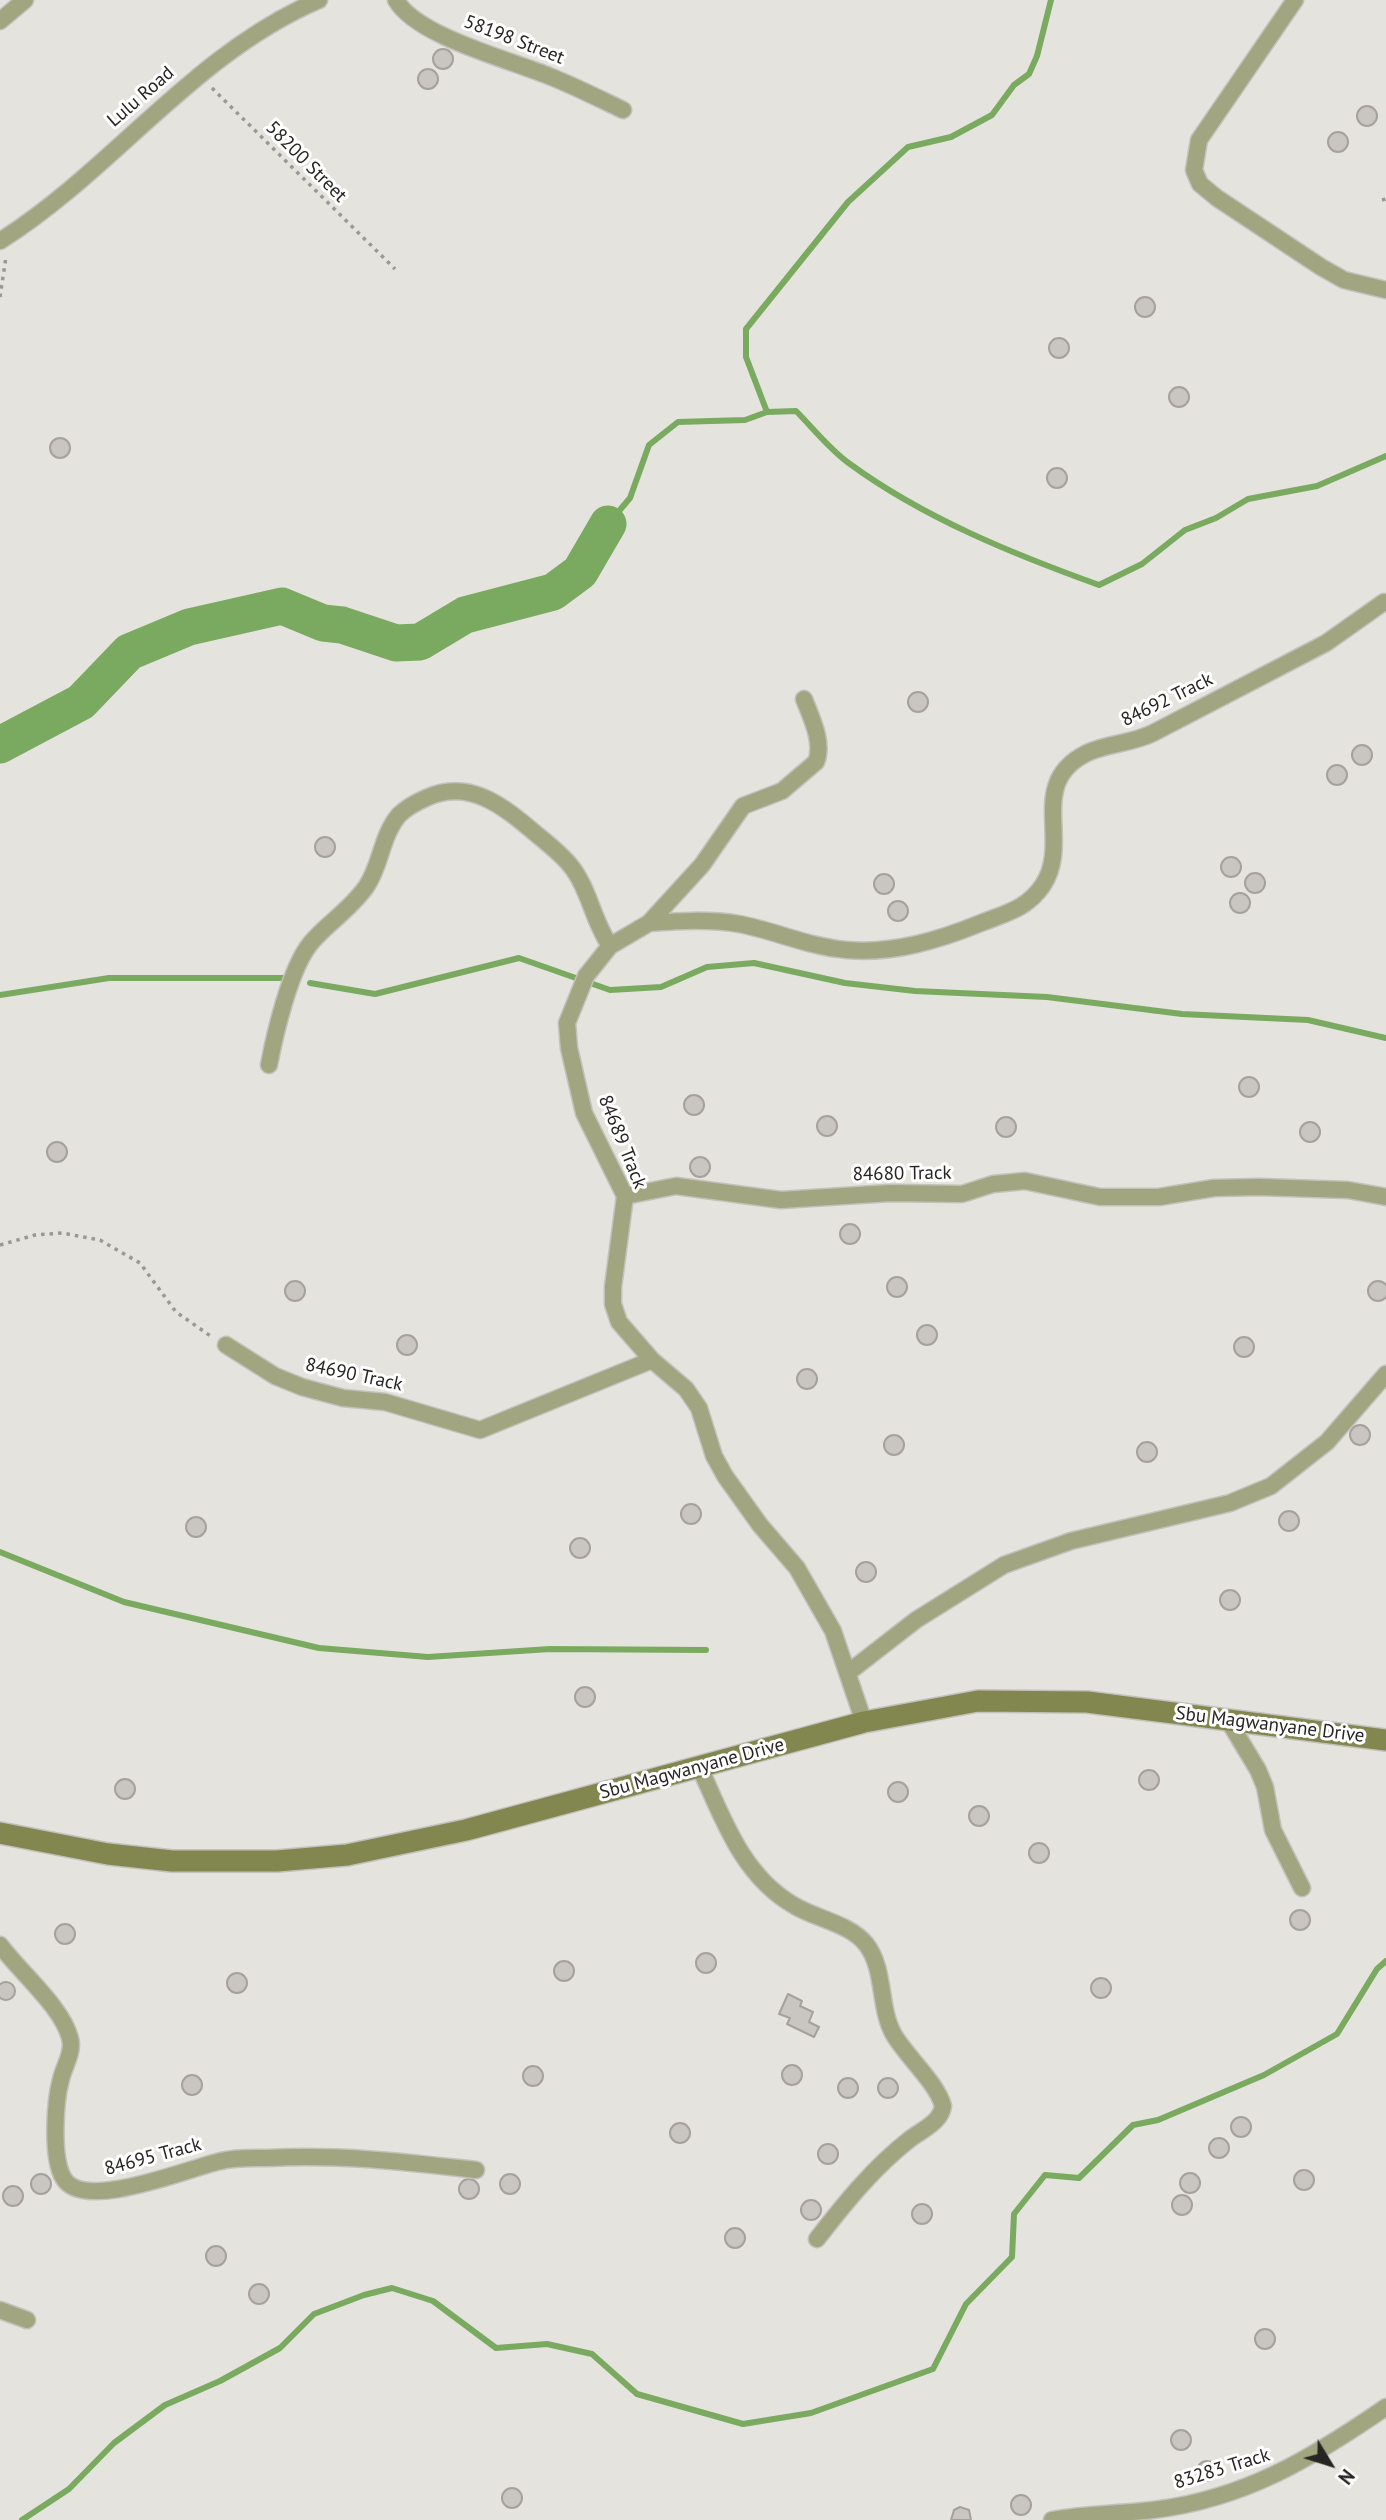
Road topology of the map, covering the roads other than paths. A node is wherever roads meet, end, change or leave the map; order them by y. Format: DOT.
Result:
graph roads {
  1 [pos="25,0"];
  2 [pos="320,0"];
  3 [pos="397,0"];
  4 [pos="1295,0"];
  5 [pos="0,21"];
  6 [pos="623,110"];
  7 [pos="5,238"];
  8 [pos="1386,290"];
  9 [pos="1384,602"];
  10 [pos="804,699"];
  11 [pos="649,923"];
  12 [pos="610,946"];
  13 [pos="269,1065"];
  14 [pos="625,1196"];
  15 [pos="1386,1197"];
  16 [pos="226,1345"];
  17 [pos="652,1360"];
  18 [pos="1386,1374"];
  19 [pos="849,1672"];
  20 [pos="1228,1720"];
  21 [pos="864,1722"];
  22 [pos="1386,1740"];
  23 [pos="700,1768"];
  24 [pos="0,1833"];
  25 [pos="1302,1888"];
  26 [pos="0,1945"];
  27 [pos="476,2170"];
  28 [pos="817,2239"];
  29 [pos="0,2310"];
  30 [pos="27,2320"];
  31 [pos="1386,2406"];
  32 [pos="1157,2515"];
  33 [pos="1052,2520"];
  1 -- 5 [label="street"];
  2 -- 7 [label="street, Lulu Road"];
  3 -- 6 [label="street, 58198 Street"];
  4 -- 8 [label="street"];
  9 -- 11 [label="street, 84692 Track"];
  10 -- 11 [label="street, 84689 Track"];
  11 -- 12 [label="street, 84689 Track"];
  12 -- 13 [label="street"];
  12 -- 14 [label="street, 84689 Track"];
  14 -- 15 [label="street, 84680 Track"];
  14 -- 17 [label="street, 84689 Track"];
  16 -- 17 [label="street, 84690 Track"];
  17 -- 19 [label="street, 84689 Track"];
  18 -- 19 [label="street"];
  19 -- 21 [label="street, 84689 Track"];
  20 -- 21 [label="main road, Sbu Magwanyane Drive"];
  20 -- 22 [label="main road, Sbu Magwanyane Drive"];
  20 -- 25 [label="street"];
  21 -- 23 [label="main road, Sbu Magwanyane Drive"];
  23 -- 24 [label="main road, Sbu Magwanyane Drive"];
  23 -- 28 [label="street"];
  26 -- 27 [label="street, 84695 Track"];
  29 -- 30 [label="street"];
  31 -- 32 [label="street, 83283 Track"];
  32 -- 33 [label="street, 83283 Track"];
}
